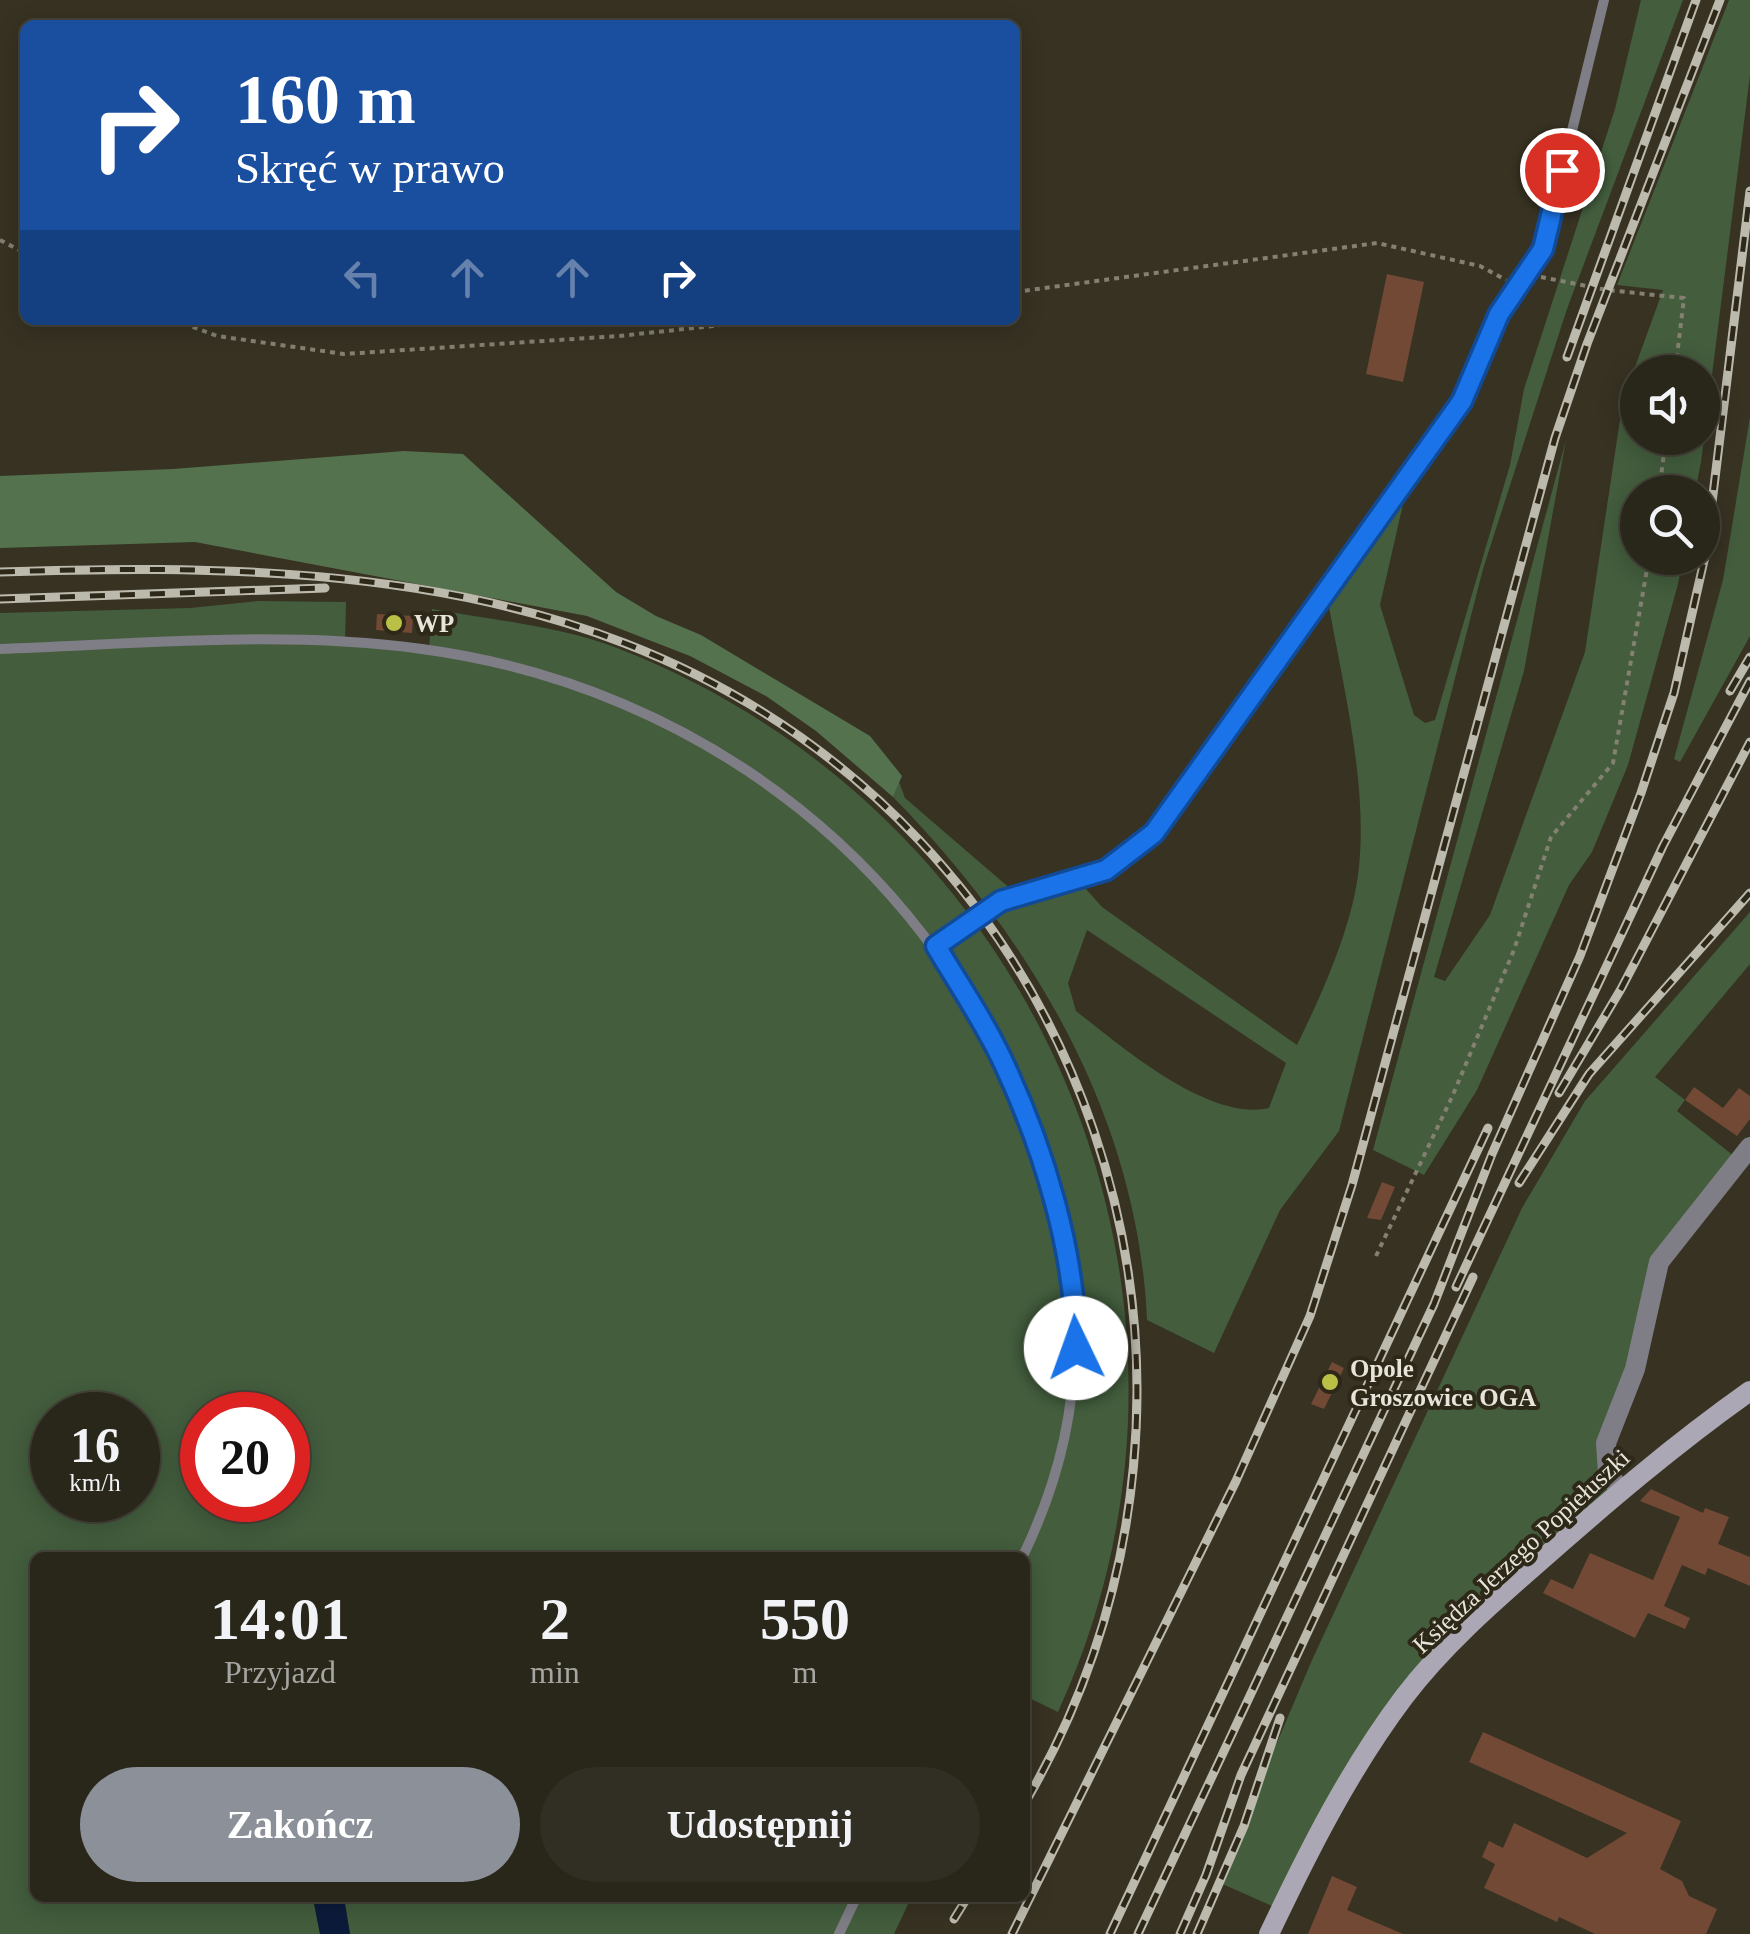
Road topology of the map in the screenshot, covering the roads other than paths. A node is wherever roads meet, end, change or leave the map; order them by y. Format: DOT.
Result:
graph roads {
  1 [pos="1604,0"];
  2 [pos="0,649"];
  3 [pos="936,946"];
  4 [pos="1750,1146"];
  5 [pos="1750,1391"];
  6 [pos="1620,1491"];
  7 [pos="1024,1552"];
  8 [pos="854,1902"];
  9 [pos="839,1934"];
  10 [pos="1270,1934"];
  1 -- 3 [label="lane"];
  2 -- 3 [label="lane"];
  3 -- 7 [label="lane"];
  4 -- 6 [label="street"];
  5 -- 6 [label="main road, Księdza Jerzego Popiełuszki"];
  6 -- 10 [label="main road, Księdza Jerzego Popiełuszki"];
  8 -- 9 [label="lane"];
}
